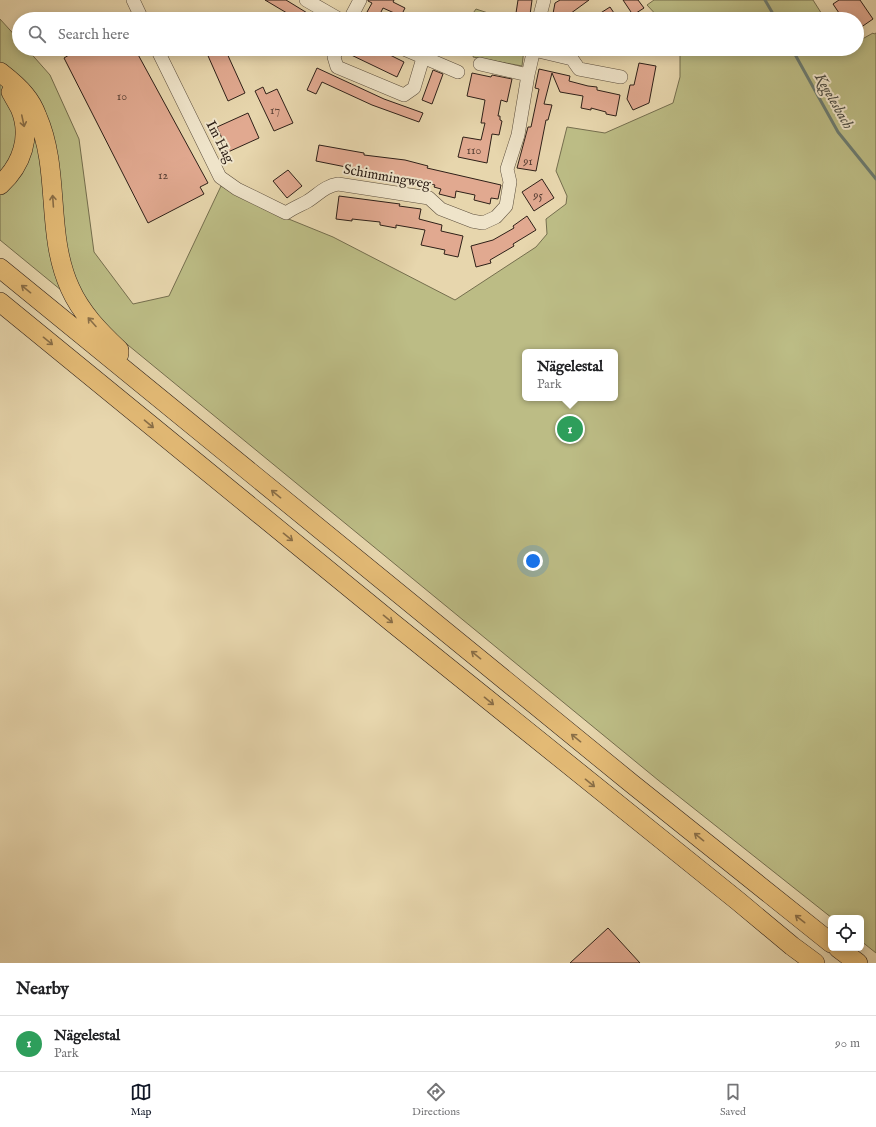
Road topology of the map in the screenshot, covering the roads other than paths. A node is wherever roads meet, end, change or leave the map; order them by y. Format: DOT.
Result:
graph roads {
  1 [pos="133,0"];
  2 [pos="306,0"];
  3 [pos="360,0"];
  4 [pos="544,0"];
  5 [pos="139,12"];
  6 [pos="327,12"];
  7 [pos="354,12"];
  8 [pos="541,12"];
  9 [pos="160,56"];
  10 [pos="334,56"];
  11 [pos="419,56"];
  12 [pos="532,56"];
  13 [pos="557,56"];
  14 [pos="423,58"];
  15 [pos="480,64"];
  16 [pos="458,72"];
  17 [pos="0,73"];
  18 [pos="528,74"];
  19 [pos="621,77"];
  20 [pos="0,185"];
  21 [pos="290,210"];
  22 [pos="0,268"];
  23 [pos="0,302"];
  24 [pos="9,315"];
  25 [pos="121,367"];
  26 [pos="828,941"];
  27 [pos="842,951"];
  28 [pos="815,963"];
  29 [pos="858,963"];
  1 -- 5 [label="street"];
  2 -- 6 [label="street"];
  3 -- 7 [label="street"];
  4 -- 8 [label="street"];
  9 -- 21 [label="street, Im Hag"];
  10 -- 14 [label="street"];
  11 -- 14 [label="street"];
  12 -- 18 [label="street, Schimmingweg"];
  13 -- 19 [label="street, Schimmingweg"];
  14 -- 16 [label="street"];
  15 -- 18 [label="street"];
  17 -- 20 [label="highway, one-way"];
  25 -- 17 [label="highway, one-way"];
  18 -- 21 [label="street, Schimmingweg"];
  25 -- 22 [label="highway, one-way"];
  23 -- 24 [label="highway"];
  24 -- 28 [label="highway, one-way"];
  26 -- 25 [label="highway, one-way"];
  27 -- 29 [label="highway"];
}
